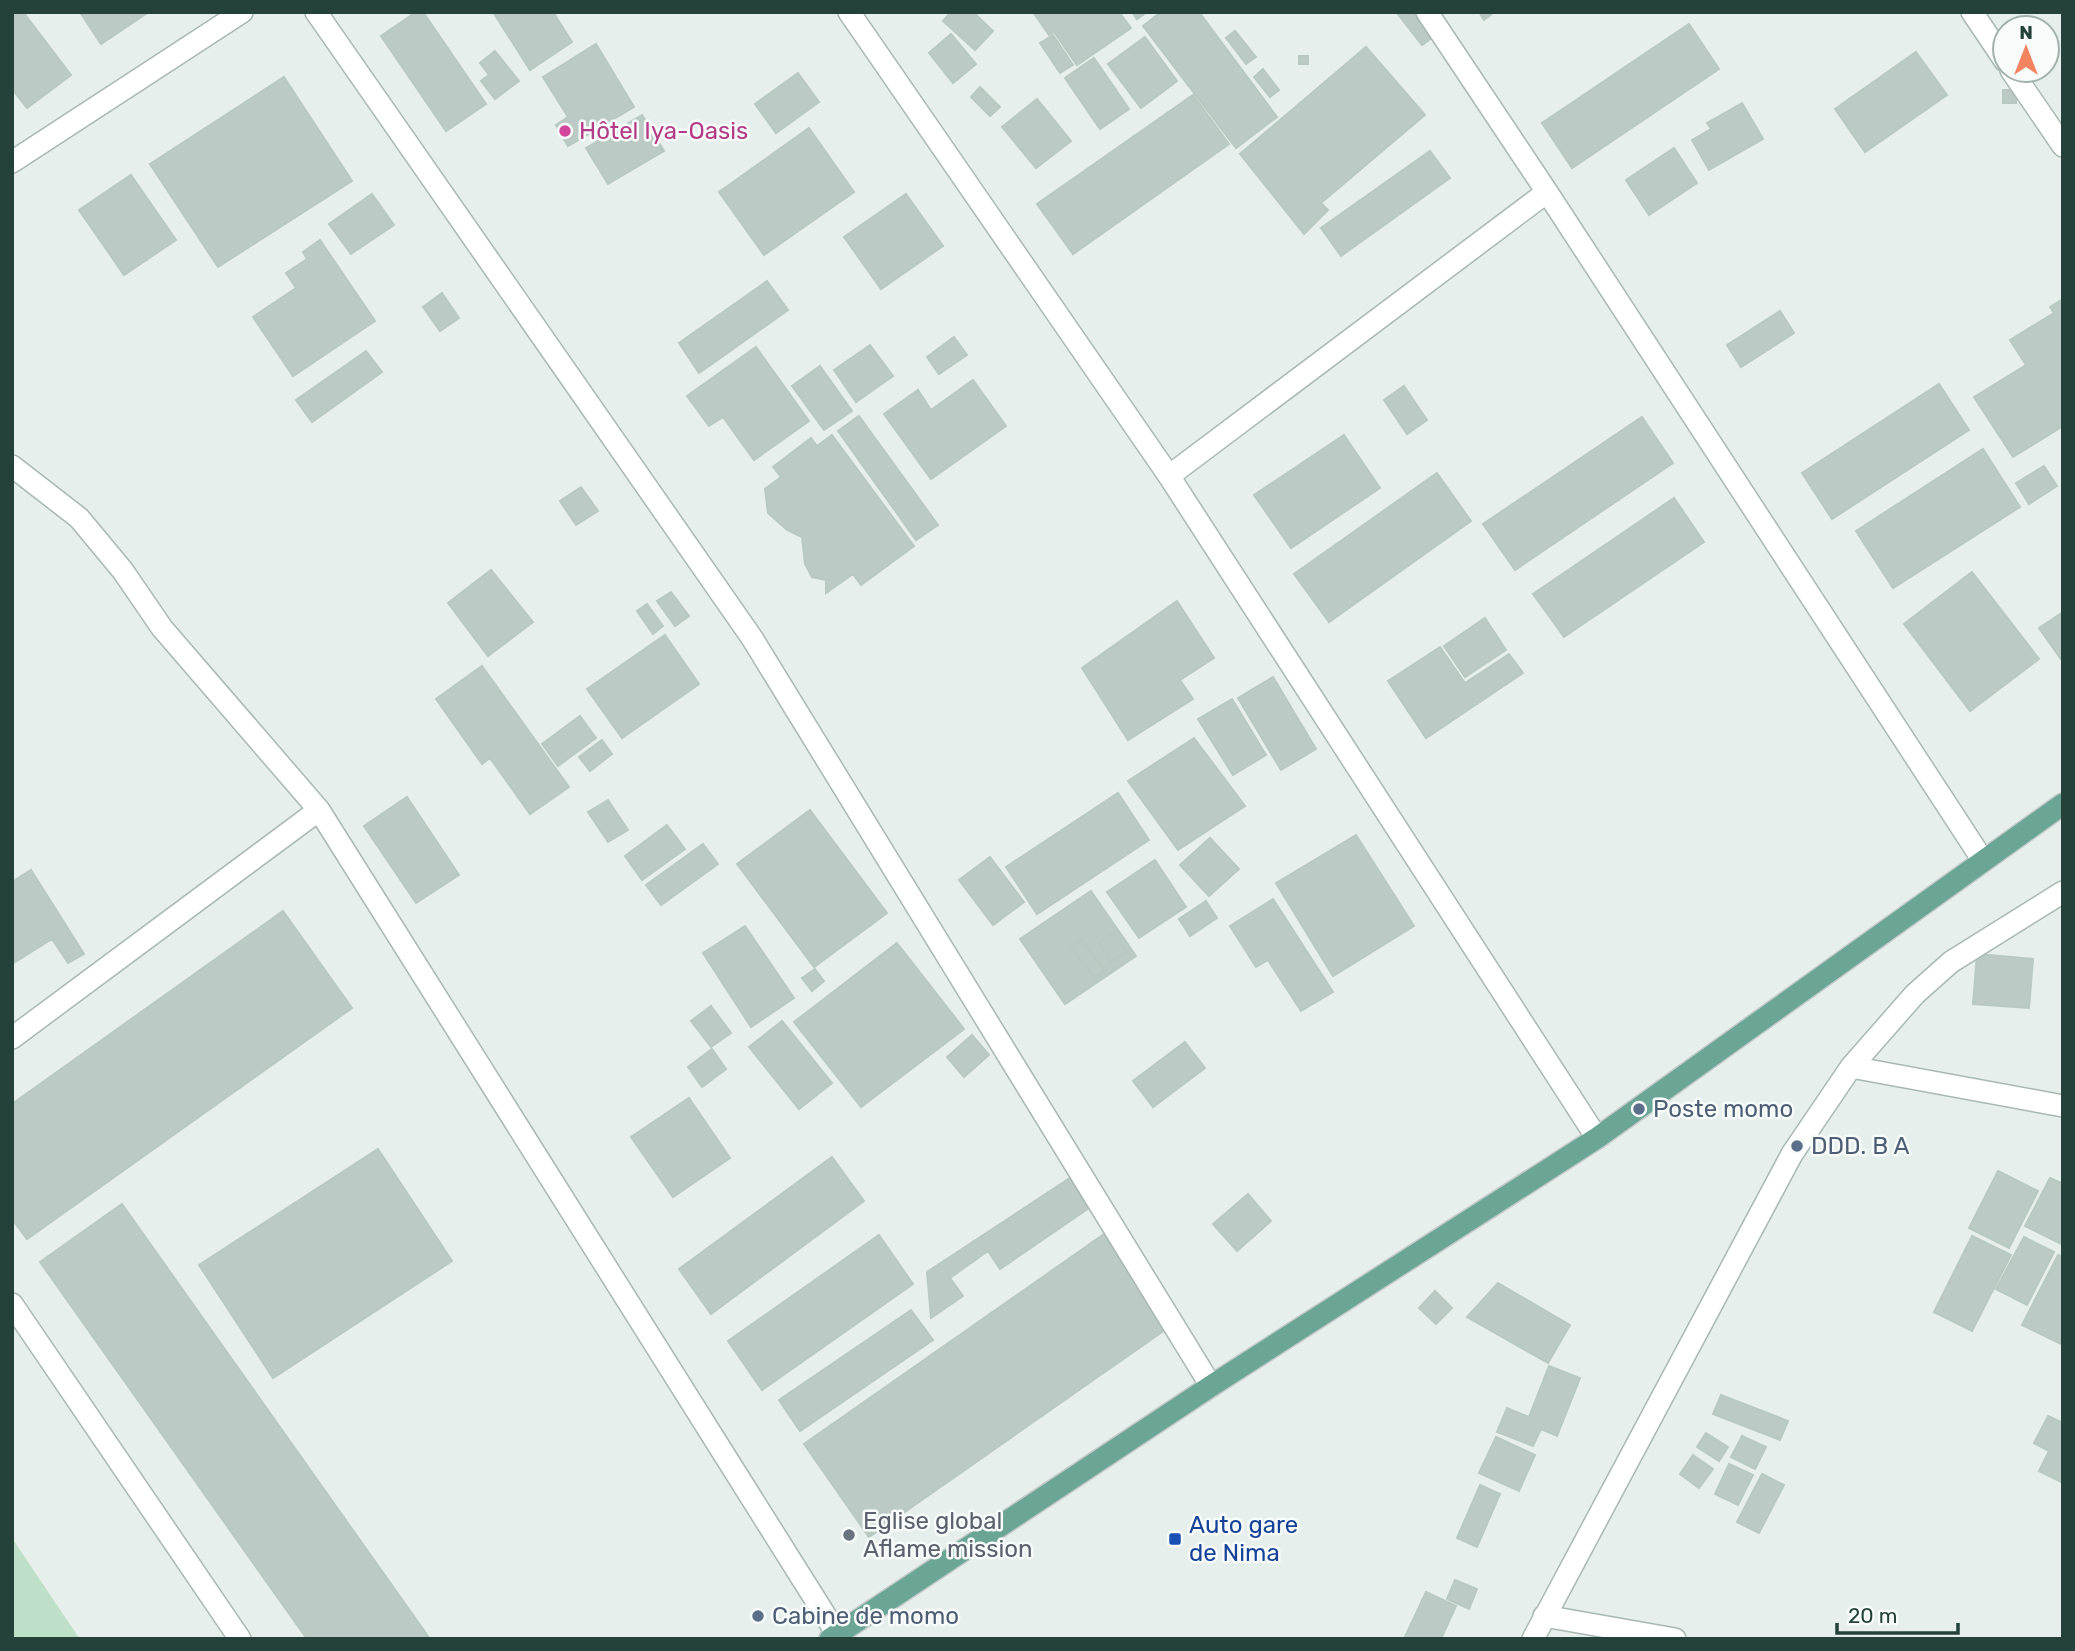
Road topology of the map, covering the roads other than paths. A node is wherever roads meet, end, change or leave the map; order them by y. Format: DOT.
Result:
graph roads {
  1 [pos="242,12"];
  2 [pos="316,12"];
  3 [pos="849,12"];
  4 [pos="1427,12"];
  5 [pos="1972,12"];
  6 [pos="1991,40"];
  7 [pos="2021,84"];
  8 [pos="2063,146"];
  9 [pos="12,162"];
  10 [pos="1547,192"];
  11 [pos="12,466"];
  12 [pos="1169,476"];
  13 [pos="2063,804"];
  14 [pos="319,810"];
  15 [pos="1982,859"];
  16 [pos="2063,892"];
  17 [pos="12,1038"];
  18 [pos="1851,1067"];
  19 [pos="2063,1106"];
  20 [pos="1597,1138"];
  21 [pos="12,1304"];
  22 [pos="1211,1386"];
  23 [pos="1544,1616"];
  24 [pos="833,1636"];
  25 [pos="240,1639"];
  26 [pos="1533,1639"];
  27 [pos="1675,1639"];
  1 -- 9 [label="street"];
  2 -- 22 [label="street"];
  3 -- 12 [label="street"];
  4 -- 10 [label="street"];
  5 -- 6 [label="street"];
  7 -- 8 [label="street"];
  10 -- 12 [label="street"];
  10 -- 15 [label="street"];
  11 -- 14 [label="street"];
  12 -- 20 [label="street"];
  13 -- 15 [label="main road"];
  14 -- 17 [label="street"];
  14 -- 24 [label="street"];
  15 -- 20 [label="main road"];
  16 -- 18 [label="street"];
  18 -- 19 [label="street"];
  18 -- 23 [label="street"];
  20 -- 22 [label="main road"];
  21 -- 25 [label="street"];
  22 -- 24 [label="main road"];
  23 -- 26 [label="street"];
  23 -- 27 [label="street"];
}
